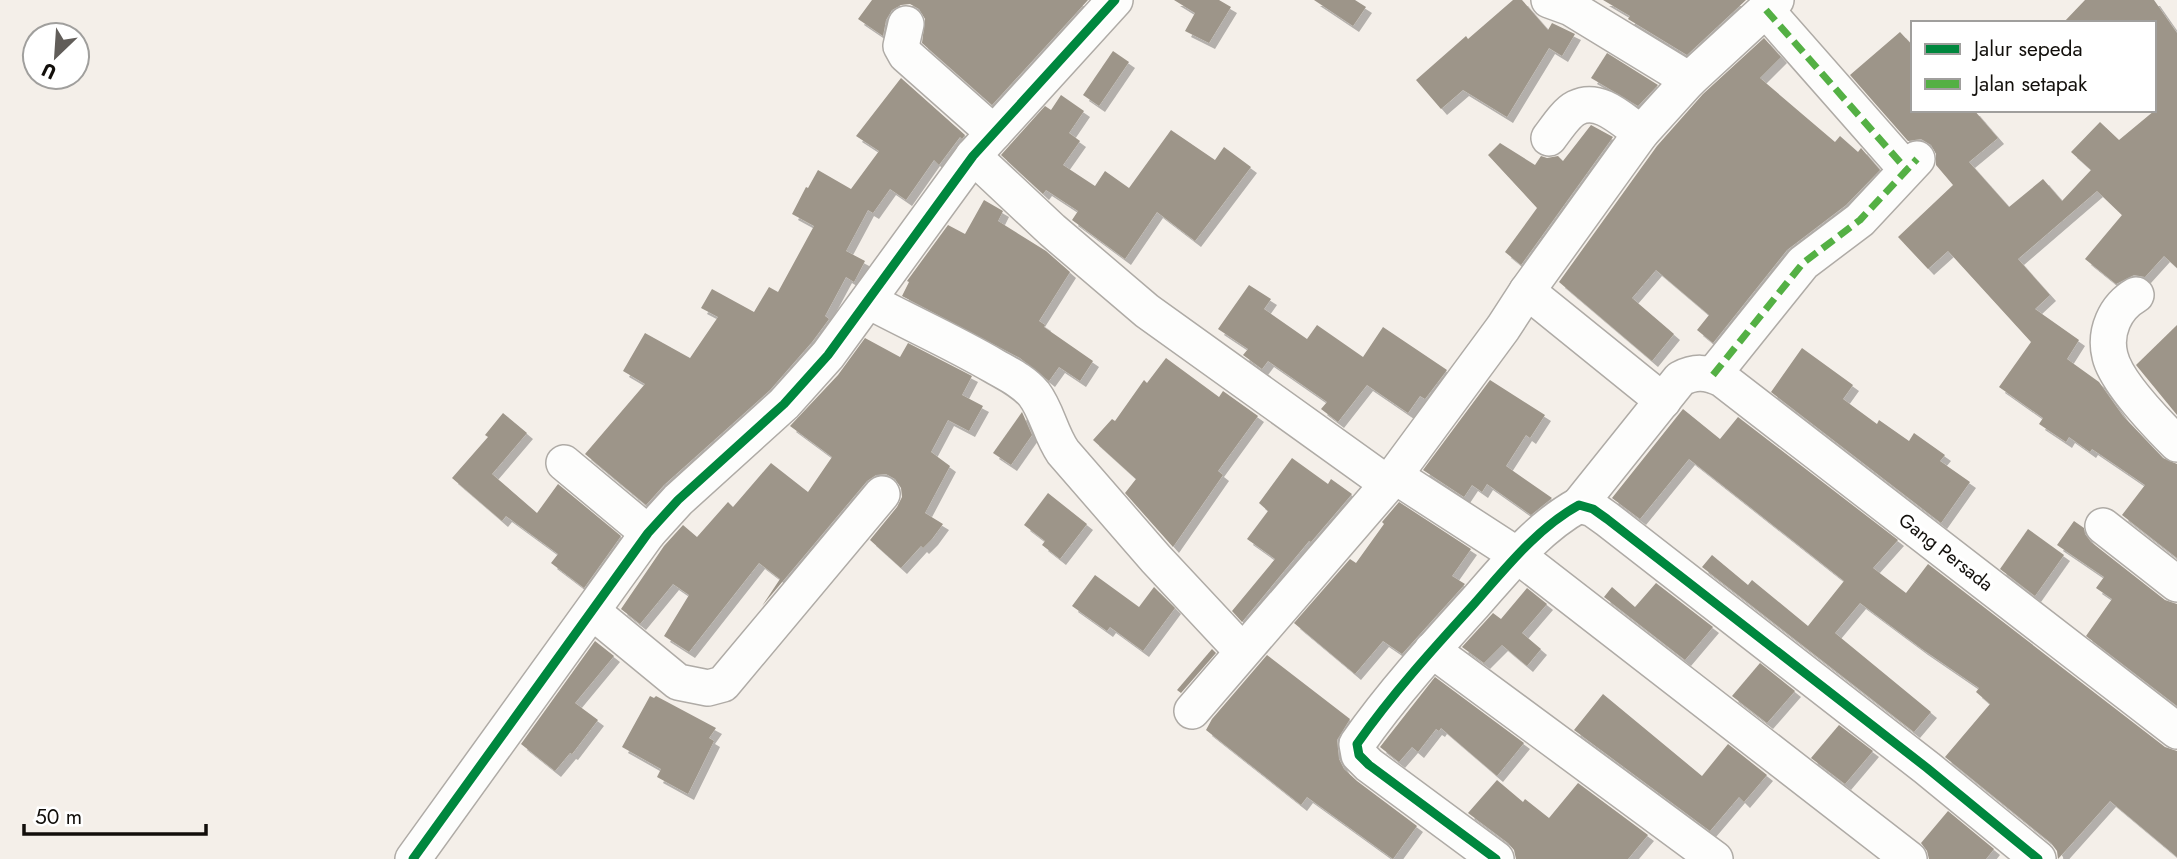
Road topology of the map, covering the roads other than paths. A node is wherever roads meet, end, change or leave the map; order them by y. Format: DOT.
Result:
graph roads {
  1 [pos="1115,0"];
  2 [pos="1549,0"];
  3 [pos="1771,5"];
  4 [pos="906,24"];
  5 [pos="1689,80"];
  6 [pos="1641,133"];
  7 [pos="1549,138"];
  8 [pos="984,144"];
  9 [pos="1527,290"];
  10 [pos="2136,295"];
  11 [pos="869,301"];
  12 [pos="1713,375"];
  13 [pos="1663,401"];
  14 [pos="2177,444"];
  15 [pos="564,463"];
  16 [pos="1392,480"];
  17 [pos="882,494"];
  18 [pos="1579,505"];
  19 [pos="2102,526"];
  20 [pos="648,533"];
  21 [pos="1517,555"];
  22 [pos="2177,584"];
  23 [pos="593,612"];
  24 [pos="1432,650"];
  25 [pos="1242,651"];
  26 [pos="1192,711"];
  27 [pos="2177,731"];
  28 [pos="413,859"];
  29 [pos="1496,859"];
  30 [pos="1715,859"];
  31 [pos="1909,859"];
  32 [pos="2038,859"];
  1 -- 8 [label="street"];
  2 -- 5 [label="street"];
  3 -- 5 [label="street"];
  3 -- 12 [label="street"];
  4 -- 8 [label="street"];
  5 -- 6 [label="street"];
  6 -- 7 [label="street"];
  6 -- 9 [label="street"];
  8 -- 11 [label="street"];
  8 -- 16 [label="street"];
  9 -- 13 [label="street"];
  9 -- 16 [label="street"];
  10 -- 14 [label="street"];
  11 -- 20 [label="street"];
  11 -- 25 [label="street"];
  12 -- 13 [label="street"];
  12 -- 27 [label="street, Gang Persada"];
  13 -- 18 [label="street"];
  15 -- 20 [label="street"];
  16 -- 21 [label="street"];
  16 -- 25 [label="street"];
  17 -- 23 [label="street"];
  18 -- 21 [label="street"];
  18 -- 32 [label="street"];
  19 -- 22 [label="street"];
  20 -- 23 [label="street"];
  21 -- 24 [label="street"];
  21 -- 31 [label="street"];
  23 -- 28 [label="street"];
  24 -- 29 [label="street"];
  24 -- 30 [label="street"];
  25 -- 26 [label="street"];
}
